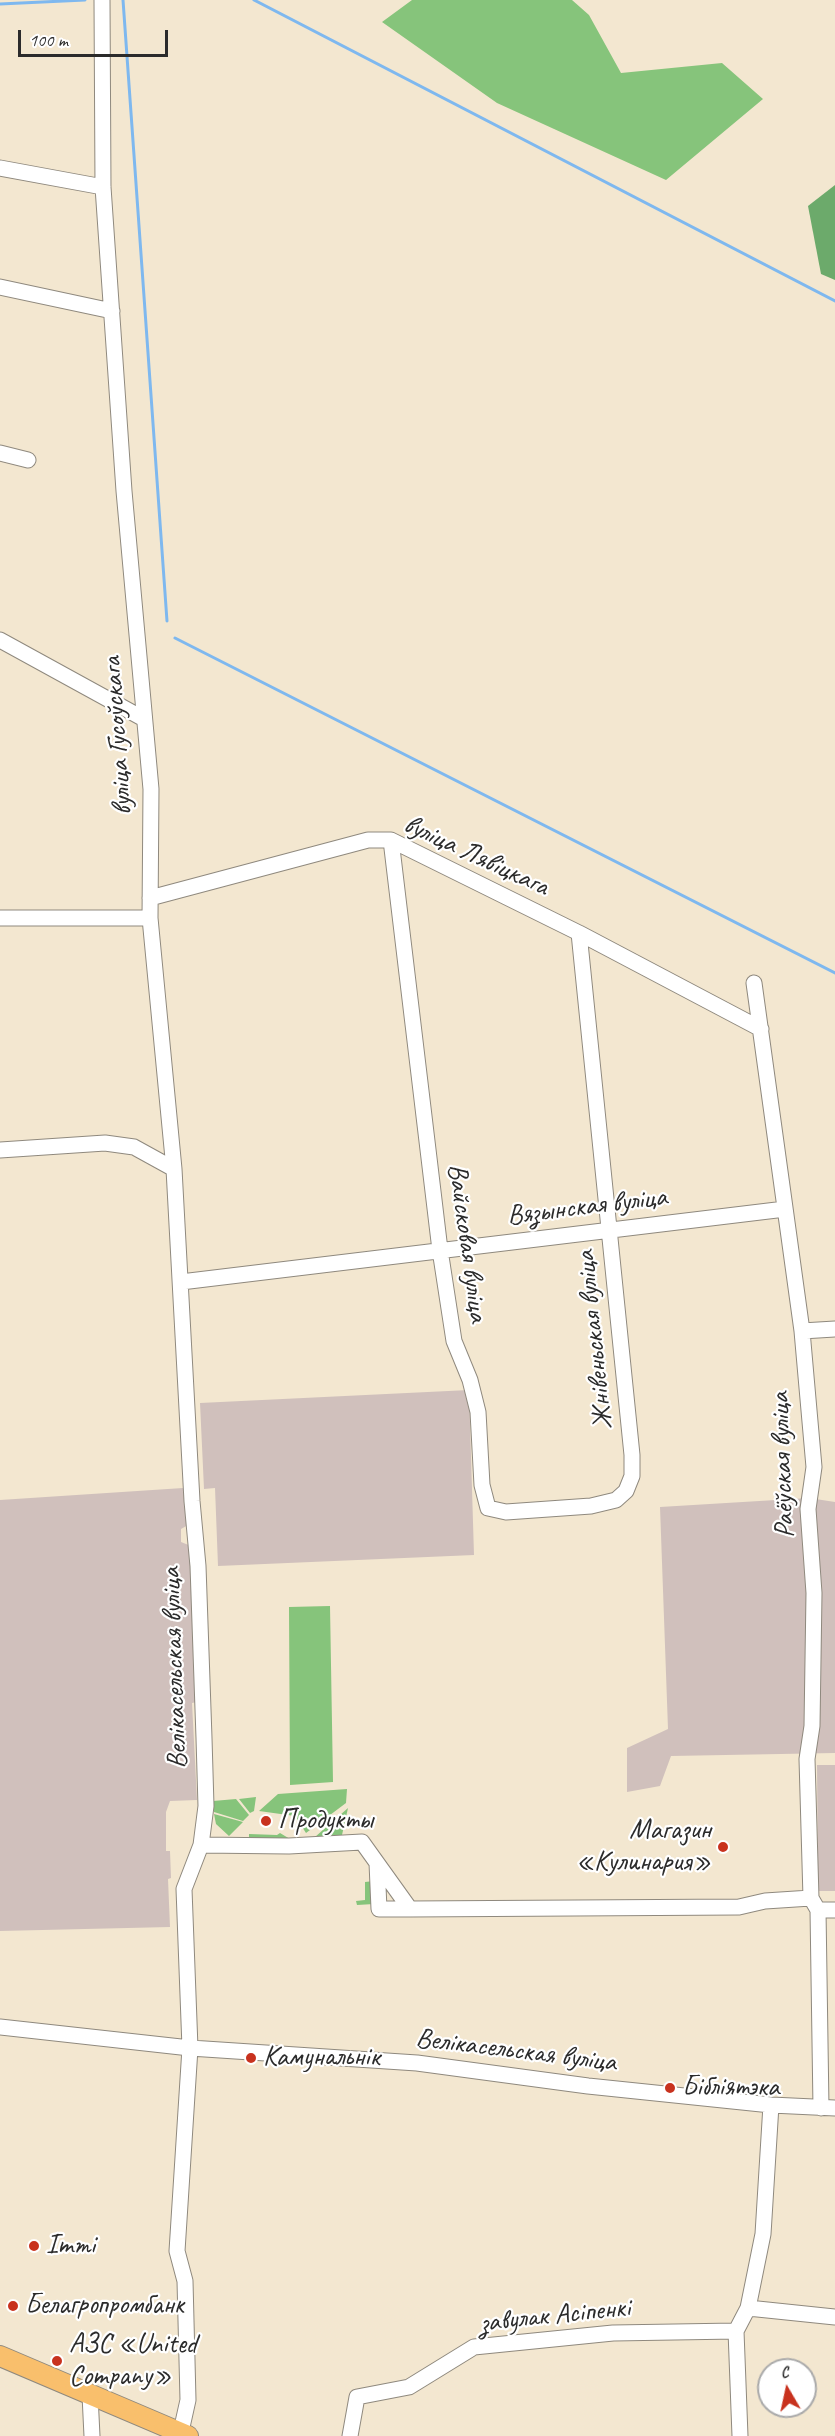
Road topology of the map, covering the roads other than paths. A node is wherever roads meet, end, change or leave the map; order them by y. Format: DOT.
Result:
graph roads {
  1 [pos="102,0"];
  2 [pos="0,168"];
  3 [pos="103,187"];
  4 [pos="0,286"];
  5 [pos="112,311"];
  6 [pos="0,453"];
  7 [pos="28,460"];
  8 [pos="0,640"];
  9 [pos="144,719"];
  10 [pos="391,840"];
  11 [pos="150,898"];
  12 [pos="0,918"];
  13 [pos="150,918"];
  14 [pos="579,933"];
  15 [pos="754,983"];
  16 [pos="761,1029"];
  17 [pos="0,1150"];
  18 [pos="174,1169"];
  19 [pos="785,1209"];
  20 [pos="609,1230"];
  21 [pos="440,1250"];
  22 [pos="181,1282"];
  23 [pos="835,1329"];
  24 [pos="802,1331"];
  25 [pos="626,1491"];
  26 [pos="201,1845"];
  27 [pos="377,1863"];
  28 [pos="814,1904"];
  29 [pos="410,1909"];
  30 [pos="835,1910"];
  31 [pos="0,2027"];
  32 [pos="190,2048"];
  33 [pos="771,2105"];
  34 [pos="828,2108"];
  35 [pos="748,2308"];
  36 [pos="835,2317"];
  37 [pos="736,2331"];
  38 [pos="0,2356"];
  39 [pos="90,2395"];
  40 [pos="183,2435"];
  41 [pos="92,2436"];
  42 [pos="350,2436"];
  43 [pos="740,2436"];
  1 -- 3 [label="street, вуліца Гусоўскага"];
  2 -- 3 [label="street"];
  3 -- 5 [label="street, вуліца Гусоўскага"];
  4 -- 5 [label="street"];
  5 -- 9 [label="street, вуліца Гусоўскага"];
  6 -- 7 [label="street"];
  8 -- 9 [label="street"];
  9 -- 11 [label="street, вуліца Гусоўскага"];
  10 -- 11 [label="street, вуліца Лявіцкага"];
  10 -- 14 [label="street, вуліца Лявіцкага"];
  10 -- 21 [label="street, Вайсковая вуліца"];
  11 -- 13 [label="street, вуліца Гусоўскага"];
  12 -- 13 [label="street"];
  13 -- 18 [label="street, вуліца Гусоўскага"];
  14 -- 16 [label="street, вуліца Лявіцкага"];
  14 -- 20 [label="street, Жнівеньская вуліца"];
  15 -- 16 [label="street, Раёўская вуліца"];
  16 -- 19 [label="street, Раёўская вуліца"];
  17 -- 18 [label="street"];
  18 -- 22 [label="street, вуліца Гусоўскага"];
  19 -- 20 [label="street, Вязынская вуліца"];
  19 -- 24 [label="street, Раёўская вуліца"];
  20 -- 21 [label="street, Вязынская вуліца"];
  20 -- 25 [label="street, Жнівеньская вуліца"];
  21 -- 22 [label="street, Вязынская вуліца"];
  21 -- 25 [label="street, Вайсковая вуліца"];
  22 -- 26 [label="street, Велікасельская вуліца"];
  23 -- 24 [label="street"];
  24 -- 28 [label="street, Раёўская вуліца"];
  26 -- 27 [label="street"];
  26 -- 32 [label="street, Велікасельская вуліца"];
  27 -- 29 [label="street"];
  27 -- 29 [label="street"];
  28 -- 29 [label="street"];
  28 -- 30 [label="street"];
  28 -- 34 [label="street, Раёўская вуліца"];
  31 -- 32 [label="street, Велікасельская вуліца"];
  32 -- 33 [label="street, Велікасельская вуліца"];
  32 -- 40 [label="street"];
  33 -- 34 [label="street, Велікасельская вуліца"];
  33 -- 35 [label="street"];
  35 -- 36 [label="street"];
  35 -- 37 [label="street"];
  37 -- 42 [label="street, завулак Асіпенкі"];
  37 -- 43 [label="street"];
  38 -- 39 [label="main road"];
  39 -- 40 [label="main road"];
  39 -- 41 [label="street"];
}
